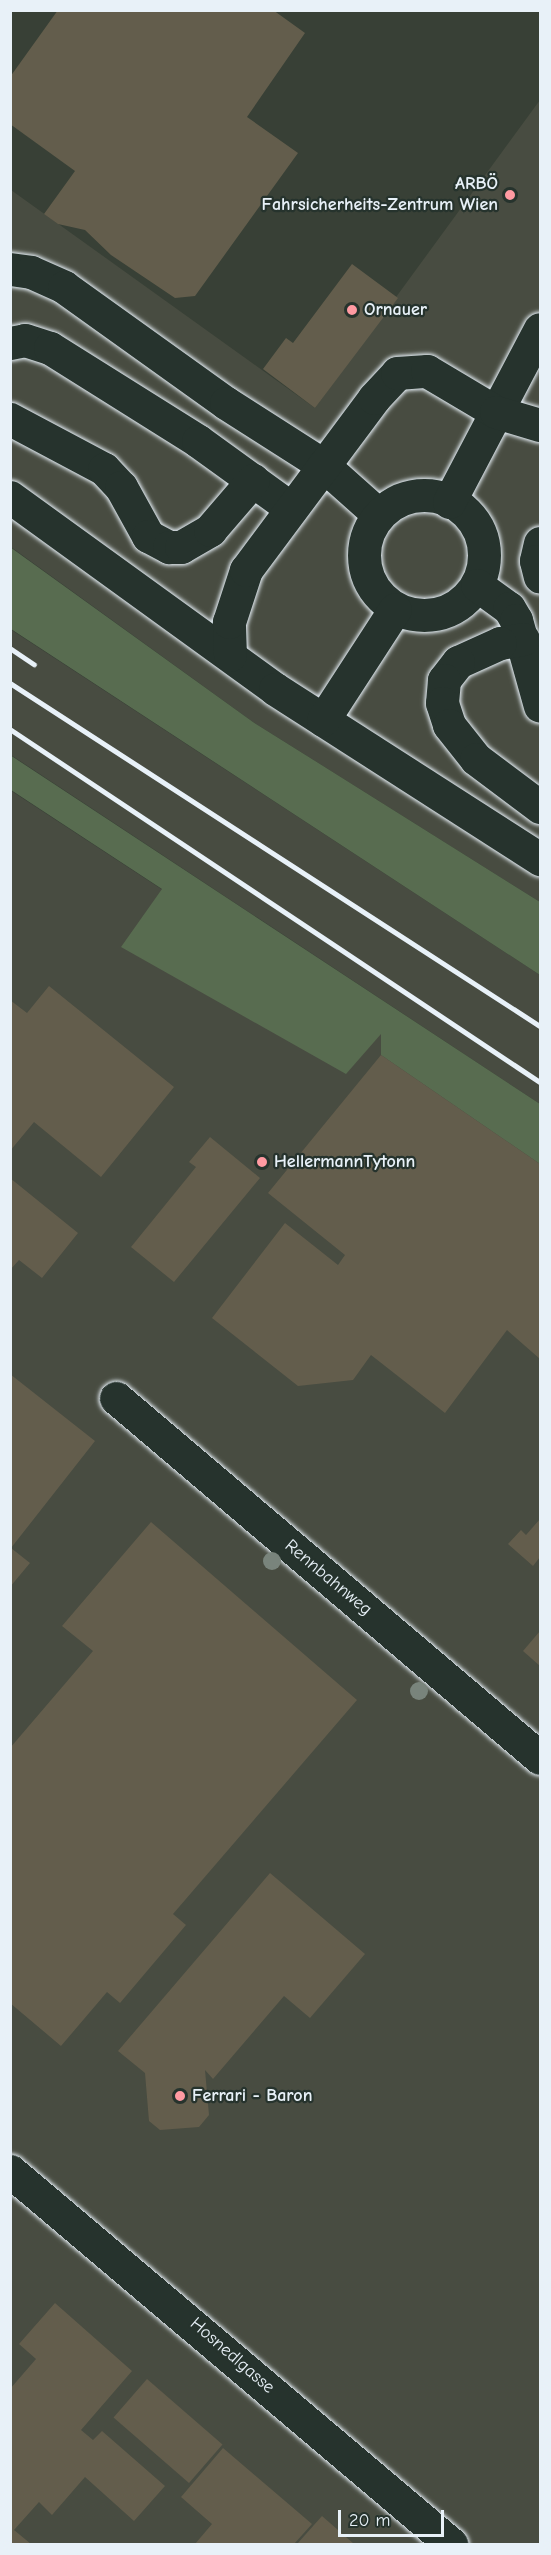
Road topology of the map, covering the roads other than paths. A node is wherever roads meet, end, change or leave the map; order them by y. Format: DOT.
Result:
graph roads {
  1 [pos="10,269"];
  2 [pos="540,329"];
  3 [pos="10,343"];
  4 [pos="226,403"];
  5 [pos="496,412"];
  6 [pos="10,419"];
  7 [pos="540,424"];
  8 [pos="198,441"];
  9 [pos="323,465"];
  10 [pos="253,480"];
  11 [pos="10,497"];
  12 [pos="449,502"];
  13 [pos="291,508"];
  14 [pos="378,514"];
  15 [pos="540,543"];
  16 [pos="540,578"];
  17 [pos="477,585"];
  18 [pos="395,609"];
  19 [pos="523,639"];
  20 [pos="230,655"];
  21 [pos="540,706"];
  22 [pos="322,720"];
  23 [pos="540,807"];
  24 [pos="540,859"];
  25 [pos="116,1398"];
  26 [pos="540,1758"];
  27 [pos="10,2171"];
  28 [pos="451,2544"];
  1 -- 4 [label="street"];
  2 -- 5 [label="street"];
  3 -- 8 [label="street"];
  4 -- 8 [label="street"];
  4 -- 9 [label="street"];
  5 -- 7 [label="street"];
  5 -- 9 [label="street"];
  5 -- 12 [label="street"];
  6 -- 10 [label="street"];
  8 -- 10 [label="street"];
  9 -- 13 [label="street"];
  9 -- 14 [label="street"];
  10 -- 13 [label="street"];
  11 -- 20 [label="street"];
  12 -- 14 [label="street"];
  12 -- 17 [label="street"];
  13 -- 20 [label="street"];
  14 -- 18 [label="street"];
  15 -- 16 [label="street"];
  17 -- 18 [label="street"];
  17 -- 19 [label="street"];
  18 -- 22 [label="street"];
  19 -- 21 [label="street"];
  19 -- 23 [label="street"];
  20 -- 22 [label="street"];
  22 -- 24 [label="street"];
  25 -- 26 [label="street, Rennbahnweg"];
  27 -- 28 [label="street, Hosnedlgasse"];
}
